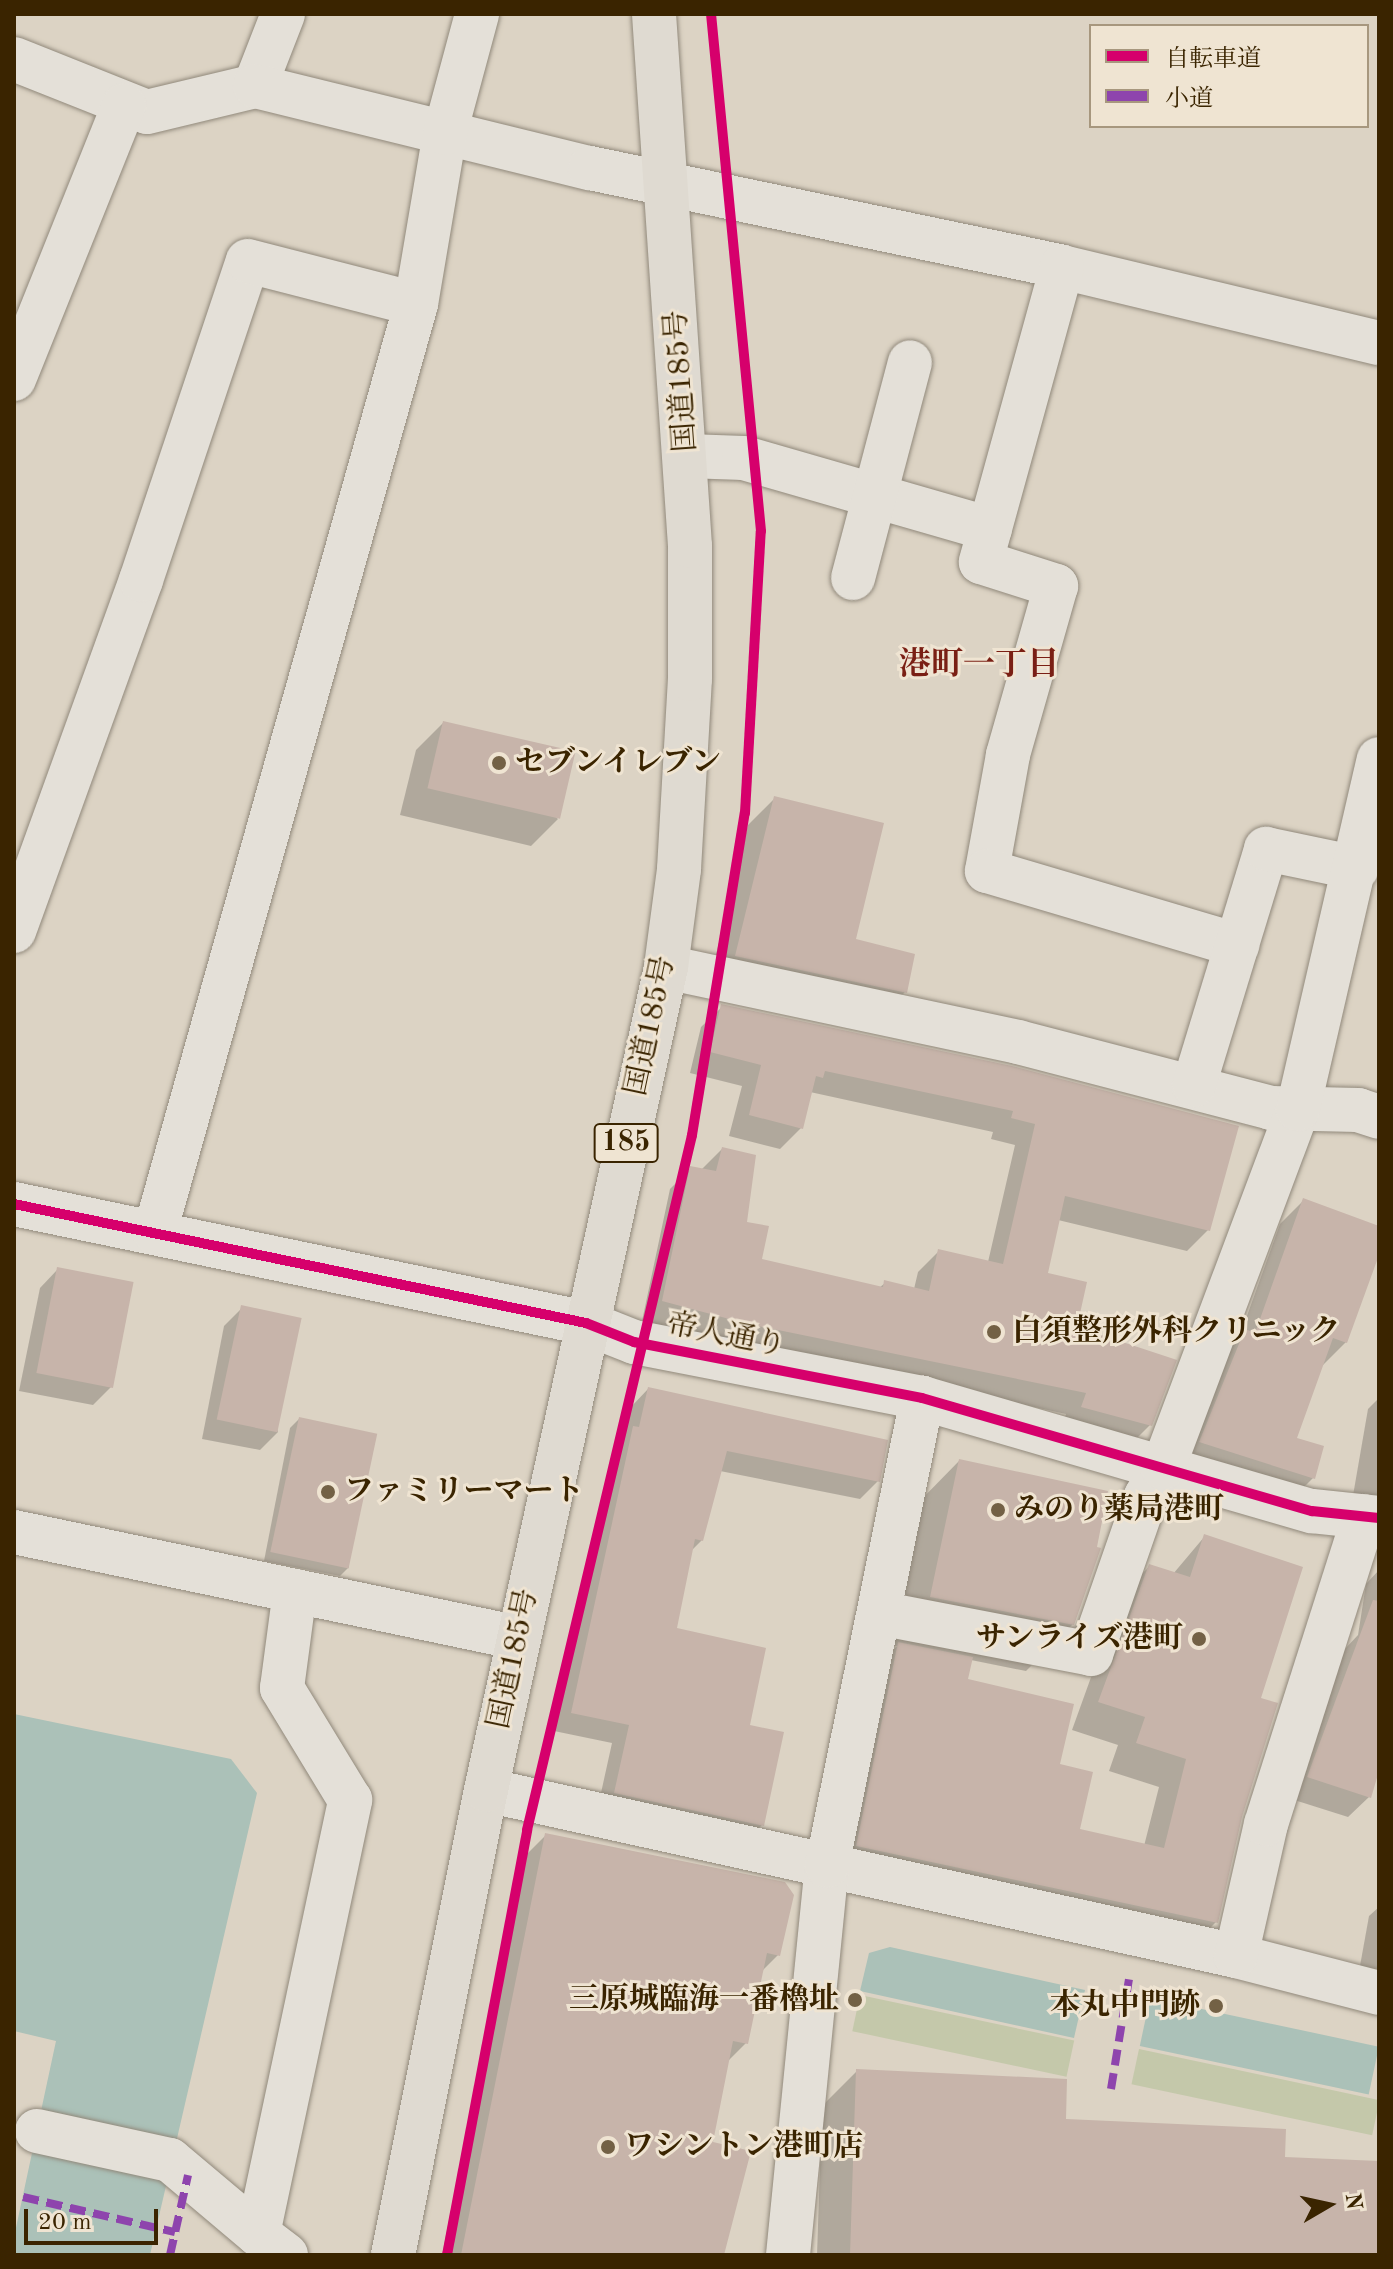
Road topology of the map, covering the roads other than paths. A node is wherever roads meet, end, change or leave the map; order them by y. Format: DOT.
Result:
graph roads {
  1 [pos="283,14"];
  2 [pos="477,14"];
  3 [pos="654,14"];
  4 [pos="14,59"];
  5 [pos="255,86"];
  6 [pos="124,105"];
  7 [pos="445,133"];
  8 [pos="669,184"];
  9 [pos="1062,267"];
  10 [pos="416,304"];
  11 [pos="1379,343"];
  12 [pos="910,362"];
  13 [pos="14,379"];
  14 [pos="687,456"];
  15 [pos="876,497"];
  16 [pos="990,529"];
  17 [pos="853,578"];
  18 [pos="1379,759"];
  19 [pos="1357,868"];
  20 [pos="14,931"];
  21 [pos="1237,945"];
  22 [pos="666,967"];
  23 [pos="1194,1085"];
  24 [pos="1298,1109"];
  25 [pos="1379,1117"];
  26 [pos="14,1204"];
  27 [pos="155,1232"];
  28 [pos="586,1323"];
  29 [pos="922,1398"];
  30 [pos="1163,1468"];
  31 [pos="1372,1517"];
  32 [pos="14,1532"];
  33 [pos="295,1591"];
  34 [pos="879,1613"];
  35 [pos="519,1638"];
  36 [pos="486,1790"];
  37 [pos="827,1866"];
  38 [pos="1236,1956"];
  39 [pos="1379,1993"];
  40 [pos="37,2131"];
  41 [pos="272,2244"];
  42 [pos="393,2255"];
  43 [pos="788,2255"];
  1 -- 5 [label="street"];
  2 -- 7 [label="street"];
  3 -- 8 [label="highway, 国道185号 / 185"];
  4 -- 6 [label="street"];
  5 -- 6 [label="street"];
  5 -- 7 [label="street"];
  6 -- 13 [label="street"];
  7 -- 8 [label="street"];
  7 -- 10 [label="street"];
  8 -- 9 [label="street"];
  8 -- 14 [label="highway, 国道185号 / 185"];
  9 -- 11 [label="street"];
  9 -- 16 [label="street"];
  10 -- 20 [label="street"];
  10 -- 27 [label="street"];
  12 -- 15 [label="street"];
  14 -- 15 [label="street"];
  14 -- 22 [label="highway, 国道185号 / 185"];
  15 -- 16 [label="street"];
  15 -- 17 [label="street"];
  16 -- 21 [label="street"];
  18 -- 19 [label="street"];
  19 -- 21 [label="street"];
  19 -- 24 [label="street"];
  21 -- 23 [label="street"];
  22 -- 23 [label="street"];
  22 -- 28 [label="highway, 国道185号 / 185"];
  23 -- 24 [label="street"];
  24 -- 25 [label="street"];
  24 -- 30 [label="street"];
  26 -- 27 [label="street, 帝人通り"];
  27 -- 28 [label="street, 帝人通り"];
  28 -- 29 [label="street, 帝人通り"];
  28 -- 35 [label="highway, 国道185号 / 185"];
  29 -- 30 [label="street, 帝人通り"];
  29 -- 34 [label="street"];
  30 -- 31 [label="street, 帝人通り"];
  30 -- 34 [label="street"];
  31 -- 38 [label="street"];
  32 -- 33 [label="street"];
  33 -- 35 [label="street"];
  33 -- 41 [label="street"];
  34 -- 37 [label="street"];
  35 -- 36 [label="highway, 国道185号 / 185"];
  36 -- 37 [label="street"];
  36 -- 42 [label="highway, 国道185号 / 185"];
  37 -- 38 [label="street"];
  37 -- 43 [label="street"];
  38 -- 39 [label="street"];
  40 -- 41 [label="street"];
}
